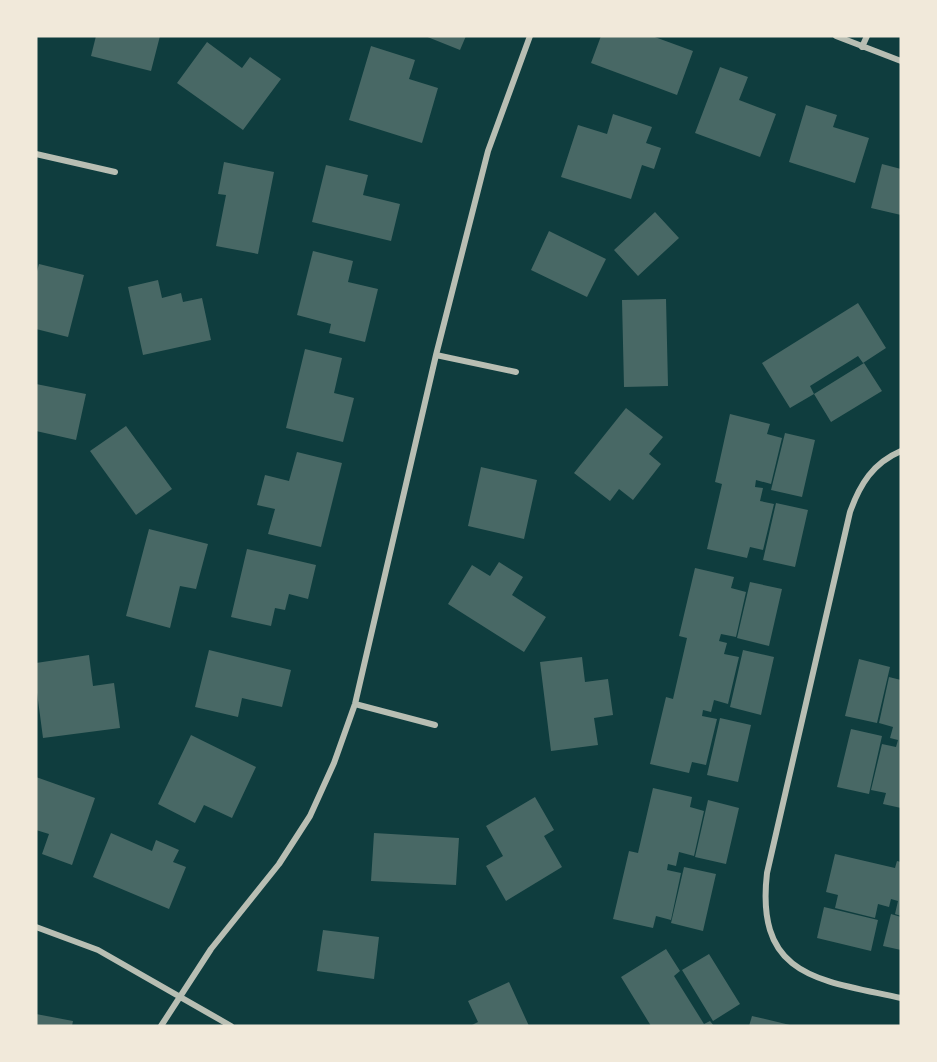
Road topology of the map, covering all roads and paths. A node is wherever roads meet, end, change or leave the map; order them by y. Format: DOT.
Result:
graph roads {
  1 [pos="530,36"];
  2 [pos="836,36"];
  3 [pos="867,36"];
  4 [pos="862,47"];
  5 [pos="901,61"];
  6 [pos="36,154"];
  7 [pos="114,172"];
  8 [pos="436,355"];
  9 [pos="516,372"];
  10 [pos="901,451"];
  11 [pos="355,704"];
  12 [pos="435,725"];
  13 [pos="36,927"];
  14 [pos="179,997"];
  15 [pos="901,998"];
  16 [pos="161,1026"];
  17 [pos="231,1026"];
  1 -- 8 [label="street"];
  2 -- 4 [label="street"];
  3 -- 4 [label="street"];
  4 -- 5 [label="street"];
  6 -- 7 [label="street"];
  8 -- 9 [label="street"];
  8 -- 11 [label="street"];
  10 -- 15 [label="street"];
  11 -- 12 [label="street"];
  11 -- 14 [label="street"];
  13 -- 14 [label="street"];
  14 -- 16 [label="street"];
  14 -- 17 [label="street"];
}
